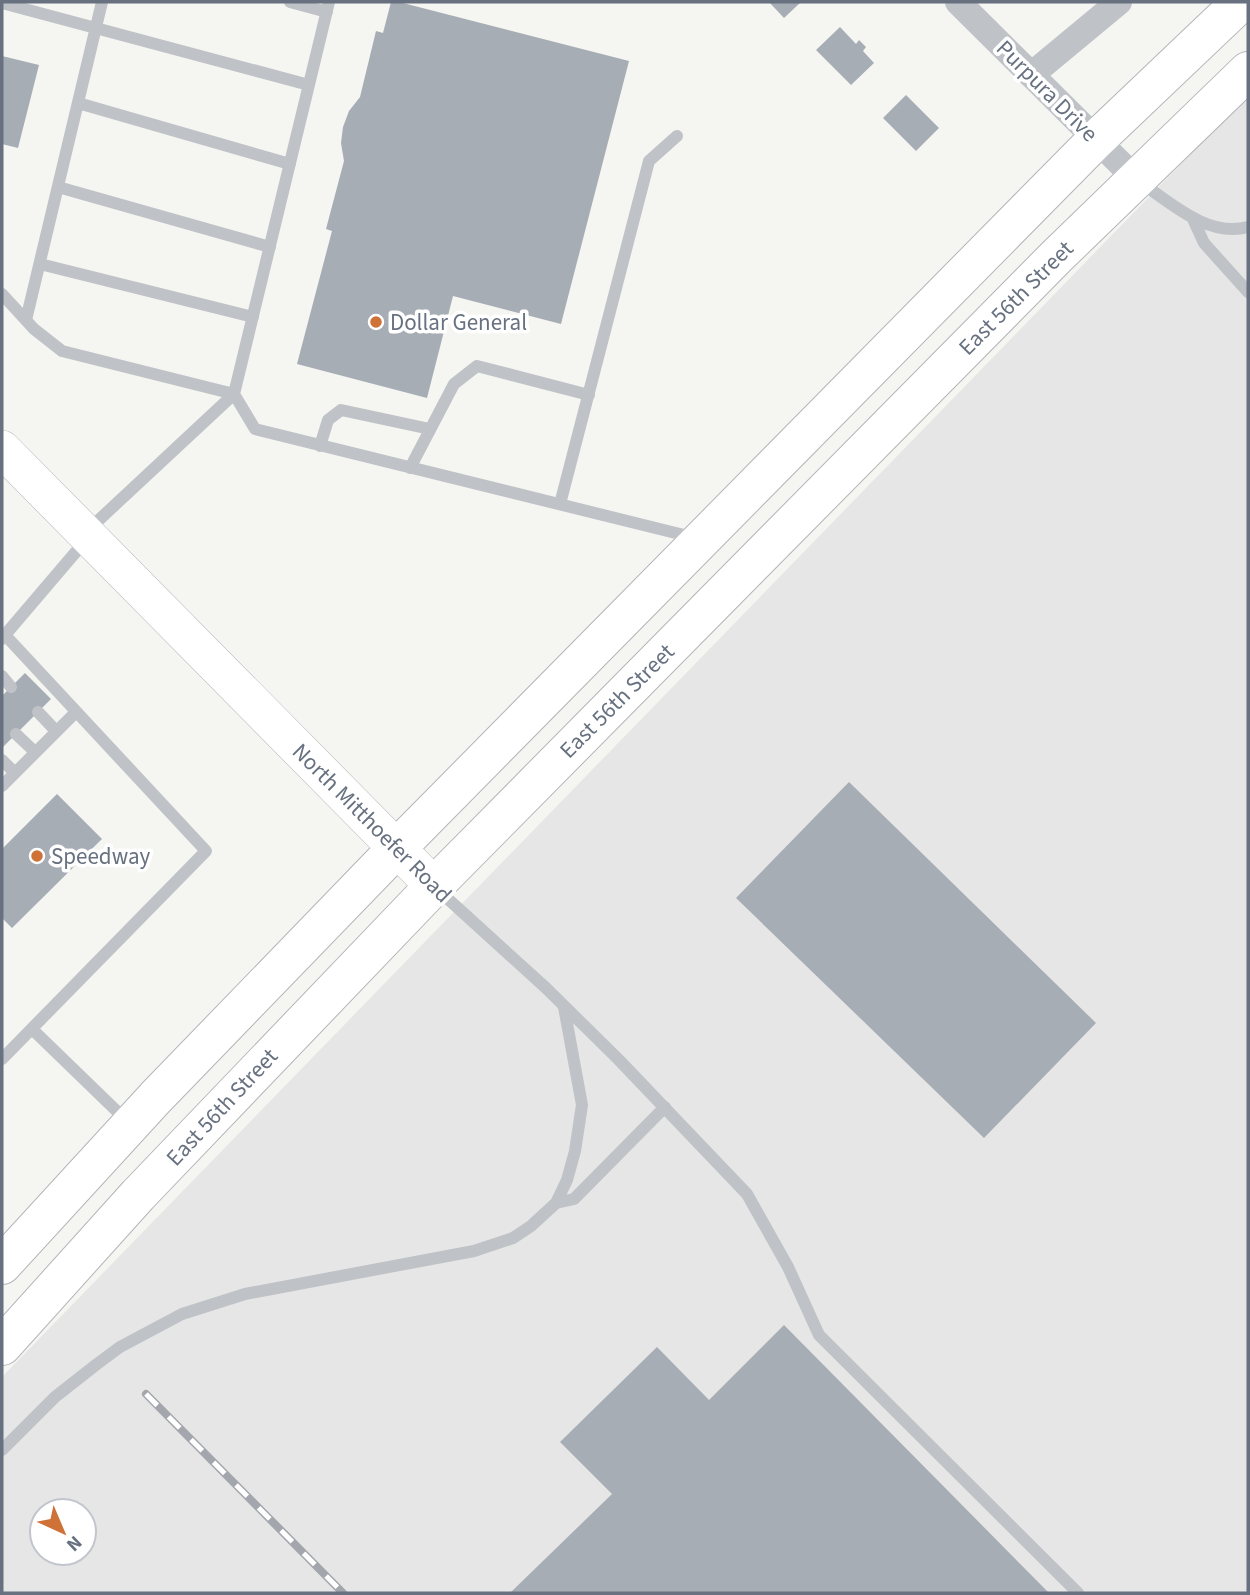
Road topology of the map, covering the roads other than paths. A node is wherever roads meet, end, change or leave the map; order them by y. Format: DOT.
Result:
graph roads {
  1 [pos="102,2"];
  2 [pos="290,2"];
  3 [pos="958,2"];
  4 [pos="1119,2"];
  5 [pos="1241,2"];
  6 [pos="2,3"];
  7 [pos="328,7"];
  8 [pos="96,28"];
  9 [pos="1248,71"];
  10 [pos="1031,75"];
  11 [pos="309,85"];
  12 [pos="78,103"];
  13 [pos="677,136"];
  14 [pos="1096,140"];
  15 [pos="290,164"];
  16 [pos="1136,179"];
  17 [pos="58,187"];
  18 [pos="1193,219"];
  19 [pos="1248,228"];
  20 [pos="270,247"];
  21 [pos="40,264"];
  22 [pos="1248,292"];
  23 [pos="2,294"];
  24 [pos="253,317"];
  25 [pos="26,320"];
  26 [pos="234,394"];
  27 [pos="589,394"];
  28 [pos="430,429"];
  29 [pos="320,446"];
  30 [pos="2,449"];
  31 [pos="410,468"];
  32 [pos="560,505"];
  33 [pos="86,535"];
  34 [pos="701,539"];
  35 [pos="3,637"];
  36 [pos="2,676"];
  37 [pos="11,687"];
  38 [pos="38,712"];
  39 [pos="76,712"];
  40 [pos="56,732"];
  41 [pos="16,734"];
  42 [pos="35,752"];
  43 [pos="2,760"];
  44 [pos="15,773"];
  45 [pos="2,786"];
  46 [pos="397,849"];
  47 [pos="434,886"];
  48 [pos="564,1006"];
  49 [pos="32,1029"];
  50 [pos="3,1054"];
  51 [pos="664,1107"];
  52 [pos="131,1125"];
  53 [pos="556,1203"];
  54 [pos="2,1265"];
  55 [pos="2,1346"];
  56 [pos="2,1450"];
  57 [pos="1078,1593"];
  1 -- 8 [label="lane"];
  2 -- 7 [label="lane"];
  3 -- 10 [label="street, Purpura Drive"];
  4 -- 10 [label="street"];
  5 -- 14 [label="main road"];
  6 -- 8 [label="lane"];
  7 -- 11 [label="lane"];
  8 -- 11 [label="lane"];
  8 -- 12 [label="lane"];
  9 -- 16 [label="main road, East 56th Street"];
  10 -- 14 [label="street, Purpura Drive"];
  11 -- 15 [label="lane"];
  12 -- 15 [label="lane"];
  12 -- 17 [label="lane"];
  13 -- 27 [label="lane"];
  14 -- 16 [label="street, Purpura Drive"];
  14 -- 34 [label="main road"];
  15 -- 20 [label="lane"];
  16 -- 18 [label="lane"];
  16 -- 47 [label="main road, East 56th Street"];
  17 -- 20 [label="lane"];
  17 -- 21 [label="lane"];
  18 -- 19 [label="lane"];
  18 -- 22 [label="lane"];
  20 -- 24 [label="lane"];
  21 -- 24 [label="lane"];
  21 -- 25 [label="lane"];
  23 -- 25 [label="lane"];
  24 -- 26 [label="lane"];
  25 -- 26 [label="lane"];
  26 -- 29 [label="lane"];
  26 -- 33 [label="lane"];
  27 -- 28 [label="lane"];
  27 -- 32 [label="lane"];
  28 -- 29 [label="lane"];
  28 -- 31 [label="lane"];
  29 -- 31 [label="lane"];
  30 -- 33 [label="street, North Mitthoefer Road"];
  31 -- 32 [label="lane"];
  32 -- 34 [label="lane"];
  33 -- 35 [label="lane"];
  33 -- 46 [label="street, North Mitthoefer Road"];
  34 -- 46 [label="main road"];
  35 -- 39 [label="lane"];
  36 -- 37 [label="lane"];
  38 -- 40 [label="lane"];
  39 -- 40 [label="lane"];
  39 -- 49 [label="lane"];
  40 -- 42 [label="lane"];
  41 -- 42 [label="lane"];
  42 -- 44 [label="lane"];
  43 -- 44 [label="lane"];
  44 -- 45 [label="lane"];
  46 -- 47 [label="street, North Mitthoefer Road"];
  46 -- 52 [label="main road"];
  47 -- 48 [label="lane, North Mitthoefer Road"];
  47 -- 55 [label="main road, East 56th Street"];
  48 -- 51 [label="lane, North Mitthoefer Road"];
  48 -- 53 [label="lane"];
  49 -- 50 [label="lane"];
  49 -- 52 [label="lane"];
  51 -- 53 [label="lane"];
  51 -- 57 [label="lane, North Mitthoefer Road"];
  52 -- 54 [label="main road"];
  53 -- 56 [label="lane"];
}
